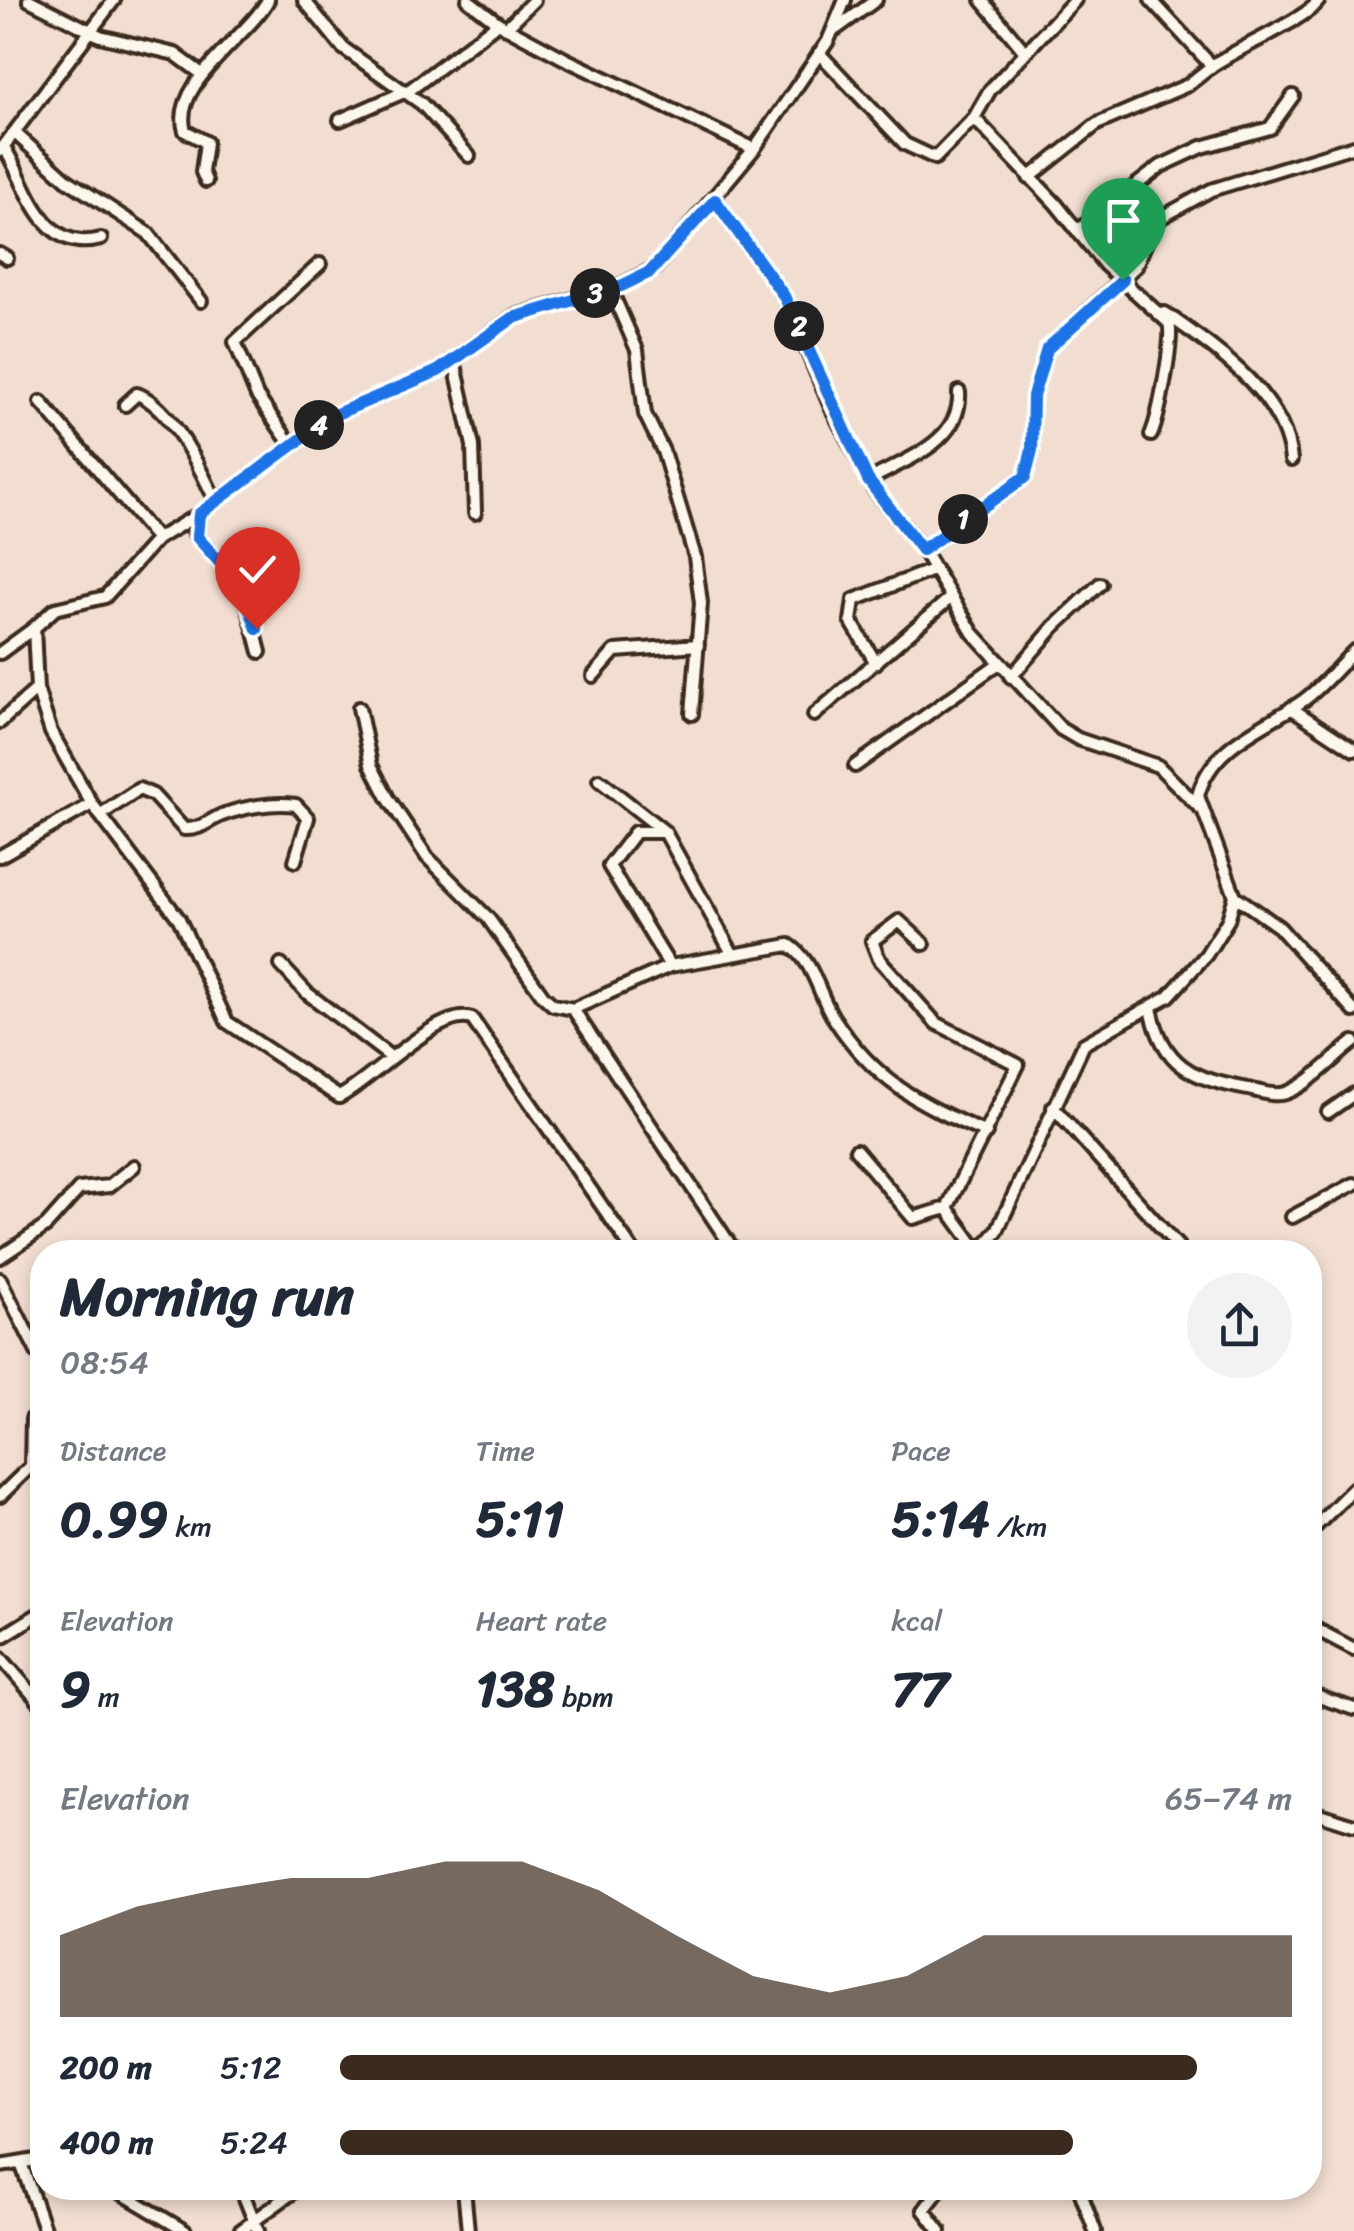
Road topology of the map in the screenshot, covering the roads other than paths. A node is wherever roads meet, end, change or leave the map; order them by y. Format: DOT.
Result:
graph roads {
  1 [pos="29,0"];
  2 [pos="114,0"];
  3 [pos="268,0"];
  4 [pos="304,0"];
  5 [pos="468,0"];
  6 [pos="534,0"];
  7 [pos="845,0"];
  8 [pos="876,0"];
  9 [pos="982,0"];
  10 [pos="1075,0"];
  11 [pos="1151,0"];
  12 [pos="1319,0"];
  13 [pos="502,26"];
  14 [pos="835,29"];
  15 [pos="89,31"];
  16 [pos="1025,52"];
  17 [pos="820,53"];
  18 [pos="1212,66"];
  19 [pos="202,74"];
  20 [pos="404,92"];
  21 [pos="1292,96"];
  22 [pos="974,118"];
  23 [pos="340,120"];
  24 [pos="16,134"];
  25 [pos="1354,146"];
  26 [pos="2,149"];
  27 [pos="754,149"];
  28 [pos="469,156"];
  29 [pos="1029,178"];
  30 [pos="206,180"];
  31 [pos="715,200"];
  32 [pos="1078,230"];
  33 [pos="101,239"];
  34 [pos="320,264"];
  35 [pos="1123,280"];
  36 [pos="610,288"];
  37 [pos="201,301"];
  38 [pos="1156,307"];
  39 [pos="454,360"];
  40 [pos="959,392"];
  41 [pos="42,402"];
  42 [pos="125,405"];
  43 [pos="1152,434"];
  44 [pos="290,445"];
  45 [pos="1291,460"];
  46 [pos="868,480"];
  47 [pos="216,502"];
  48 [pos="199,514"];
  49 [pos="476,514"];
  50 [pos="156,539"];
  51 [pos="922,550"];
  52 [pos="935,569"];
  53 [pos="1100,584"];
  54 [pos="950,599"];
  55 [pos="34,628"];
  56 [pos="698,645"];
  57 [pos="1354,650"];
  58 [pos="260,652"];
  59 [pos="0,653"];
  60 [pos="876,663"];
  61 [pos="998,664"];
  62 [pos="593,676"];
  63 [pos="1011,676"];
  64 [pos="38,690"];
  65 [pos="358,708"];
  66 [pos="1290,708"];
  67 [pos="692,714"];
  68 [pos="814,715"];
  69 [pos="0,722"];
  70 [pos="1354,750"];
  71 [pos="855,766"];
  72 [pos="599,780"];
  73 [pos="92,804"];
  74 [pos="1200,808"];
  75 [pos="100,815"];
  76 [pos="665,832"];
  77 [pos="0,856"];
  78 [pos="295,861"];
  79 [pos="1235,896"];
  80 [pos="924,944"];
  81 [pos="732,952"];
  82 [pos="281,965"];
  83 [pos="670,966"];
  84 [pos="1151,1008"];
  85 [pos="572,1009"];
  86 [pos="1354,1011"];
  87 [pos="1354,1042"];
  88 [pos="392,1058"];
  89 [pos="1354,1094"];
  90 [pos="1053,1108"];
  91 [pos="1328,1112"];
  92 [pos="986,1133"];
  93 [pos="856,1150"];
  94 [pos="134,1166"];
  95 [pos="1354,1184"];
  96 [pos="947,1208"];
  97 [pos="1292,1217"];
  98 [pos="626,1240"];
  99 [pos="727,1240"];
  100 [pos="970,1240"];
  101 [pos="989,1240"];
  102 [pos="1172,1240"];
  103 [pos="0,1257"];
  104 [pos="0,1280"];
  105 [pos="30,1338"];
  106 [pos="30,1467"];
  107 [pos="1354,1488"];
  108 [pos="0,1496"];
  109 [pos="1322,1520"];
  110 [pos="30,1619"];
  111 [pos="1322,1632"];
  112 [pos="0,1638"];
  113 [pos="1354,1649"];
  114 [pos="0,1657"];
  115 [pos="30,1691"];
  116 [pos="1322,1698"];
  117 [pos="1354,1710"];
  118 [pos="1322,1815"];
  119 [pos="1354,1825"];
  120 [pos="30,2161"];
  121 [pos="21,2163"];
  122 [pos="0,2166"];
  123 [pos="30,2188"];
  124 [pos="34,2200"];
  125 [pos="134,2200"];
  126 [pos="246,2200"];
  127 [pos="285,2200"];
  128 [pos="465,2200"];
  129 [pos="932,2200"];
  130 [pos="1083,2200"];
  131 [pos="256,2226"];
  132 [pos="45,2231"];
  133 [pos="185,2231"];
  134 [pos="240,2231"];
  135 [pos="468,2231"];
  136 [pos="940,2231"];
  137 [pos="1095,2231"];
  1 -- 15 [label="street"];
  2 -- 15 [label="street"];
  3 -- 19 [label="street"];
  4 -- 20 [label="street"];
  5 -- 13 [label="street"];
  6 -- 13 [label="street"];
  7 -- 14 [label="street"];
  8 -- 14 [label="street"];
  9 -- 16 [label="street"];
  10 -- 16 [label="street"];
  11 -- 18 [label="street"];
  12 -- 18 [label="street"];
  13 -- 20 [label="street"];
  13 -- 27 [label="street"];
  14 -- 17 [label="street"];
  15 -- 19 [label="street"];
  15 -- 24 [label="street"];
  16 -- 22 [label="street"];
  17 -- 22 [label="street"];
  17 -- 27 [label="street"];
  18 -- 29 [label="street"];
  19 -- 30 [label="street"];
  20 -- 23 [label="street"];
  20 -- 28 [label="street"];
  21 -- 32 [label="street"];
  22 -- 29 [label="street"];
  24 -- 26 [label="street"];
  24 -- 37 [label="street"];
  25 -- 35 [label="street"];
  26 -- 33 [label="street"];
  27 -- 31 [label="street"];
  29 -- 32 [label="street"];
  31 -- 36 [label="street"];
  31 -- 46 [label="street"];
  32 -- 35 [label="street"];
  34 -- 44 [label="street"];
  35 -- 38 [label="street"];
  35 -- 51 [label="street"];
  36 -- 39 [label="street"];
  36 -- 56 [label="street"];
  38 -- 43 [label="street"];
  38 -- 45 [label="street"];
  39 -- 44 [label="street"];
  39 -- 49 [label="street"];
  40 -- 46 [label="street"];
  41 -- 50 [label="street"];
  42 -- 47 [label="street"];
  44 -- 47 [label="street"];
  46 -- 51 [label="street"];
  47 -- 48 [label="street"];
  48 -- 50 [label="street"];
  48 -- 58 [label="street"];
  50 -- 55 [label="street"];
  51 -- 52 [label="street"];
  52 -- 54 [label="street"];
  52 -- 60 [label="street"];
  53 -- 63 [label="street"];
  54 -- 60 [label="street"];
  54 -- 61 [label="street"];
  55 -- 59 [label="street"];
  55 -- 64 [label="street"];
  56 -- 62 [label="street"];
  56 -- 67 [label="street"];
  57 -- 66 [label="street"];
  60 -- 68 [label="street"];
  61 -- 63 [label="street"];
  61 -- 71 [label="street"];
  63 -- 74 [label="street"];
  64 -- 69 [label="street"];
  64 -- 73 [label="street"];
  65 -- 85 [label="street"];
  66 -- 70 [label="street"];
  66 -- 74 [label="street"];
  72 -- 76 [label="street"];
  73 -- 75 [label="street"];
  73 -- 77 [label="street"];
  74 -- 79 [label="street"];
  75 -- 78 [label="street"];
  75 -- 88 [label="street"];
  76 -- 81 [label="street"];
  76 -- 83 [label="street"];
  79 -- 84 [label="street"];
  79 -- 86 [label="street"];
  80 -- 92 [label="street"];
  81 -- 83 [label="street"];
  81 -- 92 [label="street"];
  82 -- 88 [label="street"];
  83 -- 85 [label="street"];
  84 -- 87 [label="street"];
  84 -- 90 [label="street"];
  85 -- 99 [label="street"];
  88 -- 98 [label="street"];
  89 -- 91 [label="street"];
  90 -- 101 [label="street"];
  90 -- 102 [label="street"];
  92 -- 96 [label="street"];
  93 -- 96 [label="street"];
  94 -- 103 [label="street"];
  95 -- 97 [label="street"];
  96 -- 100 [label="street"];
  104 -- 105 [label="street"];
  106 -- 108 [label="street"];
  107 -- 109 [label="street"];
  110 -- 112 [label="street"];
  111 -- 113 [label="street"];
  114 -- 115 [label="street"];
  116 -- 117 [label="street"];
  118 -- 119 [label="street"];
  120 -- 121 [label="street"];
  121 -- 122 [label="street"];
  121 -- 123 [label="street"];
  124 -- 132 [label="street"];
  125 -- 133 [label="street"];
  126 -- 131 [label="street"];
  127 -- 131 [label="street"];
  128 -- 135 [label="street"];
  129 -- 136 [label="street"];
  130 -- 137 [label="street"];
  131 -- 134 [label="street"];
}
